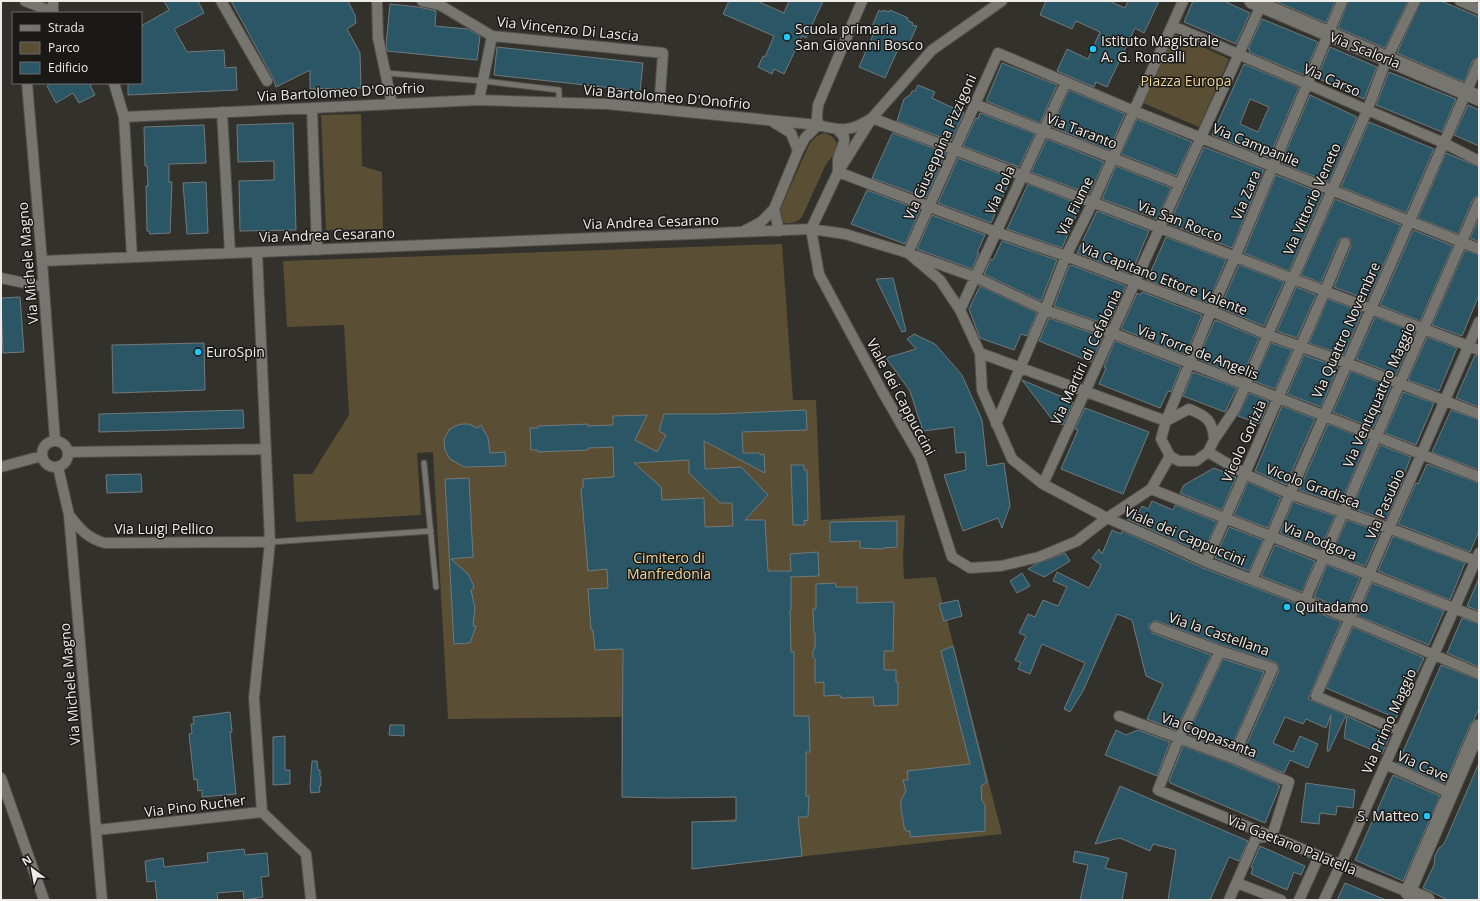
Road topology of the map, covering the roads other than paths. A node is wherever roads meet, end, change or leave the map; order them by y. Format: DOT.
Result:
graph roads {
  1 [pos="25,1"];
  2 [pos="42,1"];
  3 [pos="53,1"];
  4 [pos="222,1"];
  5 [pos="377,1"];
  6 [pos="422,1"];
  7 [pos="862,1"];
  8 [pos="1002,1"];
  9 [pos="1184,1"];
  10 [pos="1342,1"];
  11 [pos="1415,1"];
  12 [pos="1460,1"];
  13 [pos="1259,2"];
  14 [pos="1479,9"];
  15 [pos="51,12"];
  16 [pos="52,12"];
  17 [pos="53,12"];
  18 [pos="1172,26"];
  19 [pos="1328,34"];
  20 [pos="492,36"];
  21 [pos="998,53"];
  22 [pos="1238,55"];
  23 [pos="1387,58"];
  24 [pos="1479,63"];
  25 [pos="386,73"];
  26 [pos="267,80"];
  27 [pos="483,81"];
  28 [pos="1066,82"];
  29 [pos="27,84"];
  30 [pos="114,84"];
  31 [pos="1307,84"];
  32 [pos="1473,95"];
  33 [pos="479,100"];
  34 [pos="559,102"];
  35 [pos="392,104"];
  36 [pos="975,104"];
  37 [pos="312,108"];
  38 [pos="659,110"];
  39 [pos="1134,111"];
  40 [pos="1367,111"];
  41 [pos="222,112"];
  42 [pos="124,117"];
  43 [pos="872,118"];
  44 [pos="772,121"];
  45 [pos="818,125"];
  46 [pos="838,130"];
  47 [pos="1043,131"];
  48 [pos="1200,137"];
  49 [pos="1444,143"];
  50 [pos="954,149"];
  51 [pos="798,151"];
  52 [pos="1113,158"];
  53 [pos="1479,161"];
  54 [pos="1273,167"];
  55 [pos="838,172"];
  56 [pos="1023,175"];
  57 [pos="1179,184"];
  58 [pos="1332,190"];
  59 [pos="1093,202"];
  60 [pos="1479,202"];
  61 [pos="929,206"];
  62 [pos="774,209"];
  63 [pos="1410,221"];
  64 [pos="1159,228"];
  65 [pos="811,229"];
  66 [pos="779,231"];
  67 [pos="741,232"];
  68 [pos="996,232"];
  69 [pos="1461,242"];
  70 [pos="1345,243"];
  71 [pos="1479,249"];
  72 [pos="316,250"];
  73 [pos="257,252"];
  74 [pos="230,253"];
  75 [pos="908,253"];
  76 [pos="1066,256"];
  77 [pos="132,257"];
  78 [pos="1235,257"];
  79 [pos="42,261"];
  80 [pos="975,277"];
  81 [pos="1,278"];
  82 [pos="1293,278"];
  83 [pos="1135,283"];
  84 [pos="44,287"];
  85 [pos="1325,291"];
  86 [pos="1371,309"];
  87 [pos="960,310"];
  88 [pos="1045,310"];
  89 [pos="1211,311"];
  90 [pos="1479,322"];
  91 [pos="1424,329"];
  92 [pos="1112,333"];
  93 [pos="1268,334"];
  94 [pos="1301,346"];
  95 [pos="1469,346"];
  96 [pos="1479,350"];
  97 [pos="980,353"];
  98 [pos="1347,362"];
  99 [pos="1190,363"];
  100 [pos="1019,367"];
  101 [pos="1400,383"];
  102 [pos="1246,385"];
  103 [pos="1085,392"];
  104 [pos="1278,398"];
  105 [pos="1445,401"];
  106 [pos="1479,414"];
  107 [pos="1324,416"];
  108 [pos="1166,421"];
  109 [pos="996,424"];
  110 [pos="1377,436"];
  111 [pos="55,440"];
  112 [pos="1214,440"];
  113 [pos="266,449"];
  114 [pos="68,452"];
  115 [pos="1208,452"];
  116 [pos="1421,455"];
  117 [pos="42,456"];
  118 [pos="1170,456"];
  119 [pos="424,462"];
  120 [pos="58,466"];
  121 [pos="1,467"];
  122 [pos="1244,474"];
  123 [pos="1479,477"];
  124 [pos="1043,484"];
  125 [pos="1151,489"];
  126 [pos="1290,494"];
  127 [pos="1343,513"];
  128 [pos="69,515"];
  129 [pos="1108,518"];
  130 [pos="1225,518"];
  131 [pos="1389,528"];
  132 [pos="431,531"];
  133 [pos="1271,536"];
  134 [pos="270,542"];
  135 [pos="1324,557"];
  136 [pos="1478,559"];
  137 [pos="1206,562"];
  138 [pos="1369,575"];
  139 [pos="1252,580"];
  140 [pos="436,588"];
  141 [pos="1305,600"];
  142 [pos="1454,608"];
  143 [pos="1350,618"];
  144 [pos="1479,618"];
  145 [pos="1156,627"];
  146 [pos="1220,651"];
  147 [pos="1434,655"];
  148 [pos="1479,674"];
  149 [pos="1316,696"];
  150 [pos="1119,716"];
  151 [pos="1479,727"];
  152 [pos="1400,731"];
  153 [pos="1179,738"];
  154 [pos="1233,758"];
  155 [pos="1385,764"];
  156 [pos="1,781"];
  157 [pos="1450,793"];
  158 [pos="262,812"];
  159 [pos="96,830"];
  160 [pos="1272,836"];
  161 [pos="1319,856"];
  162 [pos="1341,864"];
  163 [pos="1237,883"];
  164 [pos="1408,892"];
  165 [pos="44,900"];
  166 [pos="102,900"];
  167 [pos="310,900"];
  168 [pos="1229,900"];
  169 [pos="1281,900"];
  170 [pos="1299,900"];
  171 [pos="1324,900"];
  172 [pos="1427,900"];
  1 -- 15 [label="street"];
  2 -- 16 [label="street"];
  3 -- 17 [label="street"];
  4 -- 26 [label="street"];
  5 -- 25 [label="street"];
  6 -- 20 [label="street, Via Vincenzo Di Lascia"];
  7 -- 45 [label="street"];
  8 -- 43 [label="street"];
  9 -- 18 [label="street, Via Fiume"];
  10 -- 19 [label="street, Via Zara"];
  11 -- 23 [label="street, Via Vittorio Veneto"];
  12 -- 14 [label="street"];
  13 -- 19 [label="main road, Via Scaloria"];
  13 -- 22 [label="street, Via Martiri di Cefalonia"];
  18 -- 22 [label="street, Via Carso"];
  18 -- 39 [label="street, Via Fiume"];
  19 -- 23 [label="main road, Via Scaloria"];
  19 -- 31 [label="street, Via Zara"];
  20 -- 27 [label="street"];
  20 -- 38 [label="street, Via Vincenzo Di Lascia"];
  21 -- 28 [label="street, Via Campanile"];
  21 -- 36 [label="street, Via Giuseppina Pizzigoni"];
  22 -- 31 [label="street, Via Carso"];
  22 -- 48 [label="street, Via Martiri di Cefalonia"];
  23 -- 32 [label="main road, Via Scaloria"];
  23 -- 40 [label="street, Via Vittorio Veneto"];
  24 -- 32 [label="street, Via Quattro Novembre"];
  25 -- 27 [label="lane, Via Bartolomeo D'Onofrio"];
  25 -- 35 [label="street"];
  27 -- 33 [label="street"];
  27 -- 34 [label="lane, Via Bartolomeo D'Onofrio"];
  28 -- 39 [label="street, Via Campanile"];
  28 -- 47 [label="street, Via Pola"];
  29 -- 79 [label="street, Via Michele Magno"];
  30 -- 42 [label="street"];
  31 -- 40 [label="street, Via Carso"];
  31 -- 54 [label="street, Via Zara"];
  32 -- 49 [label="street, Via Quattro Novembre"];
  33 -- 34 [label="street, Via Bartolomeo D'Onofrio"];
  33 -- 35 [label="street, Via Bartolomeo D'Onofrio"];
  34 -- 38 [label="street, Via Bartolomeo D'Onofrio"];
  35 -- 37 [label="street, Via Bartolomeo D'Onofrio"];
  36 -- 47 [label="street, Via Taranto"];
  36 -- 50 [label="street, Via Giuseppina Pizzigoni"];
  37 -- 41 [label="street, Via Bartolomeo D'Onofrio"];
  37 -- 72 [label="street"];
  38 -- 44 [label="street, Via Bartolomeo D'Onofrio"];
  39 -- 48 [label="street, Via Campanile"];
  39 -- 52 [label="street, Via Fiume"];
  40 -- 49 [label="street, Via Carso"];
  40 -- 58 [label="street, Via Vittorio Veneto"];
  41 -- 42 [label="street, Via Bartolomeo D'Onofrio"];
  41 -- 74 [label="street"];
  42 -- 77 [label="street"];
  43 -- 46 [label="street"];
  43 -- 50 [label="street, Via San Rocco"];
  43 -- 55 [label="street"];
  44 -- 45 [label="street, Via Bartolomeo D'Onofrio"];
  44 -- 51 [label="street, Via Bartolomeo D'Onofrio"];
  45 -- 46 [label="street, Via Bartolomeo D'Onofrio"];
  45 -- 51 [label="street"];
  46 -- 55 [label="street"];
  47 -- 52 [label="street, Via Taranto"];
  47 -- 56 [label="street, Via Pola"];
  48 -- 54 [label="street, Via Campanile"];
  48 -- 57 [label="street, Via Martiri di Cefalonia"];
  49 -- 53 [label="street, Via Carso"];
  49 -- 63 [label="street, Via Quattro Novembre"];
  50 -- 56 [label="street, Via San Rocco"];
  50 -- 61 [label="street, Via Giuseppina Pizzigoni"];
  51 -- 62 [label="street"];
  52 -- 57 [label="street, Via Taranto"];
  52 -- 59 [label="street, Via Fiume"];
  54 -- 58 [label="street, Via Campanile"];
  54 -- 78 [label="street, Via Zara"];
  55 -- 61 [label="street, Via Capitano Ettore Valente"];
  55 -- 65 [label="street"];
  56 -- 59 [label="street, Via San Rocco"];
  56 -- 68 [label="street, Via Pola"];
  57 -- 64 [label="street, Via Martiri di Cefalonia"];
  58 -- 63 [label="street, Via Campanile"];
  58 -- 82 [label="street, Via Vittorio Veneto"];
  59 -- 64 [label="street, Via San Rocco"];
  59 -- 76 [label="street, Via Fiume"];
  60 -- 69 [label="street, Via Ventiquattro Maggio"];
  61 -- 68 [label="street, Via Capitano Ettore Valente"];
  61 -- 75 [label="street, Via Giuseppina Pizzigoni"];
  62 -- 66 [label="street"];
  62 -- 67 [label="street"];
  63 -- 69 [label="street, Via Campanile"];
  63 -- 86 [label="street, Via Quattro Novembre"];
  64 -- 78 [label="street, Via San Rocco"];
  64 -- 83 [label="street, Via Martiri di Cefalonia"];
  65 -- 66 [label="street, Via Andrea Cesarano"];
  65 -- 75 [label="street, Via Andrea Cesarano"];
  65 -- 129 [label="street, Viale dei Cappuccini"];
  66 -- 67 [label="street, Via Andrea Cesarano"];
  67 -- 72 [label="street, Via Andrea Cesarano"];
  68 -- 76 [label="street, Via Capitano Ettore Valente"];
  68 -- 80 [label="street, Via Pola"];
  69 -- 71 [label="street, Via Campanile"];
  69 -- 91 [label="street, Via Ventiquattro Maggio"];
  70 -- 85 [label="street, Vicolo Gorizia"];
  72 -- 73 [label="street, Via Andrea Cesarano"];
  73 -- 74 [label="street, Via Andrea Cesarano"];
  73 -- 113 [label="street"];
  74 -- 77 [label="street, Via Andrea Cesarano"];
  75 -- 80 [label="street, Via Torre de Angelis"];
  75 -- 87 [label="street, Via Andrea Cesarano"];
  76 -- 83 [label="street, Via Capitano Ettore Valente"];
  76 -- 88 [label="street, Via Fiume"];
  77 -- 79 [label="street, Via Andrea Cesarano"];
  78 -- 82 [label="street, Via San Rocco"];
  78 -- 89 [label="street, Via Zara"];
  79 -- 84 [label="street, Via Michele Magno"];
  80 -- 87 [label="street, Via Pola"];
  80 -- 88 [label="street, Via Torre de Angelis"];
  81 -- 84 [label="street"];
  82 -- 85 [label="street, Via San Rocco"];
  82 -- 93 [label="street, Via Vittorio Veneto"];
  83 -- 89 [label="street, Via Capitano Ettore Valente"];
  83 -- 92 [label="street, Via Martiri di Cefalonia"];
  84 -- 111 [label="street, Via Michele Magno"];
  85 -- 86 [label="street, Via San Rocco"];
  85 -- 94 [label="street, Vicolo Gorizia"];
  86 -- 91 [label="street, Via San Rocco"];
  86 -- 98 [label="street, Via Quattro Novembre"];
  87 -- 97 [label="street, Via Andrea Cesarano"];
  88 -- 92 [label="street, Via Torre de Angelis"];
  88 -- 100 [label="street, Via Fiume"];
  89 -- 93 [label="street, Via Capitano Ettore Valente"];
  89 -- 99 [label="street, Via Zara"];
  90 -- 95 [label="street, Via Pasubio"];
  91 -- 95 [label="street, Via San Rocco"];
  91 -- 101 [label="street, Via Ventiquattro Maggio"];
  92 -- 99 [label="street, Via Torre de Angelis"];
  92 -- 103 [label="street, Via Martiri di Cefalonia"];
  93 -- 94 [label="street, Via Capitano Ettore Valente"];
  93 -- 102 [label="street, Via Vittorio Veneto"];
  94 -- 98 [label="street, Via Capitano Ettore Valente"];
  94 -- 104 [label="street, Vicolo Gorizia"];
  95 -- 96 [label="street, Via San Rocco"];
  95 -- 105 [label="street, Via Pasubio"];
  97 -- 100 [label="street"];
  97 -- 109 [label="street, Via Andrea Cesarano"];
  98 -- 101 [label="street, Via Capitano Ettore Valente"];
  98 -- 107 [label="street, Via Quattro Novembre"];
  99 -- 102 [label="street, Via Torre de Angelis"];
  99 -- 108 [label="street, Via Zara"];
  100 -- 103 [label="street"];
  100 -- 109 [label="street, Via Fiume"];
  101 -- 105 [label="street, Via Capitano Ettore Valente"];
  101 -- 110 [label="street, Via Ventiquattro Maggio"];
  102 -- 104 [label="street, Via Torre de Angelis"];
  102 -- 112 [label="street, Via Vittorio Veneto"];
  103 -- 108 [label="street"];
  103 -- 124 [label="street, Via Martiri di Cefalonia"];
  104 -- 107 [label="street, Via Torre de Angelis"];
  104 -- 122 [label="street, Vicolo Gorizia"];
  105 -- 106 [label="street, Via Capitano Ettore Valente"];
  105 -- 116 [label="street, Via Pasubio"];
  107 -- 110 [label="street, Via Torre de Angelis"];
  107 -- 126 [label="street, Via Quattro Novembre"];
  108 -- 112 [label="street"];
  108 -- 118 [label="street"];
  109 -- 124 [label="street, Via Andrea Cesarano"];
  110 -- 116 [label="street, Via Torre de Angelis"];
  110 -- 127 [label="street, Via Ventiquattro Maggio"];
  111 -- 114 [label="street"];
  111 -- 117 [label="street"];
  112 -- 115 [label="street"];
  113 -- 114 [label="street"];
  113 -- 134 [label="street"];
  114 -- 120 [label="street"];
  115 -- 118 [label="street"];
  115 -- 122 [label="street, Vicolo Gradisca"];
  116 -- 123 [label="street, Via Torre de Angelis"];
  116 -- 131 [label="street, Via Pasubio"];
  117 -- 120 [label="street"];
  117 -- 121 [label="street"];
  118 -- 125 [label="street"];
  119 -- 132 [label="lane"];
  120 -- 128 [label="street, Via Michele Magno"];
  122 -- 126 [label="street, Vicolo Gradisca"];
  122 -- 130 [label="street, Vicolo Gorizia"];
  124 -- 129 [label="street, Via Andrea Cesarano"];
  125 -- 129 [label="street, Viale dei Cappuccini"];
  125 -- 130 [label="street, Via Podgora"];
  126 -- 127 [label="street, Vicolo Gradisca"];
  126 -- 133 [label="street, Via Quattro Novembre"];
  127 -- 131 [label="street, Vicolo Gradisca"];
  127 -- 135 [label="street, Via Ventiquattro Maggio"];
  128 -- 134 [label="street, Via Luigi Pellico"];
  128 -- 159 [label="street, Via Michele Magno"];
  129 -- 137 [label="street, Viale dei Cappuccini"];
  130 -- 133 [label="street, Via Podgora"];
  130 -- 137 [label="street, Vicolo Gorizia"];
  131 -- 136 [label="street, Vicolo Gradisca"];
  131 -- 138 [label="street, Via Pasubio"];
  132 -- 134 [label="lane"];
  132 -- 140 [label="lane"];
  133 -- 135 [label="street, Via Podgora"];
  133 -- 139 [label="street, Via Quattro Novembre"];
  134 -- 158 [label="street"];
  135 -- 138 [label="street, Via Podgora"];
  135 -- 141 [label="street, Via Ventiquattro Maggio"];
  136 -- 142 [label="street, Via Primo Maggio"];
  137 -- 139 [label="street, Viale dei Cappuccini"];
  138 -- 142 [label="street, Via Podgora"];
  138 -- 143 [label="street, Via Pasubio"];
  139 -- 141 [label="street, Viale dei Cappuccini"];
  141 -- 143 [label="street, Viale dei Cappuccini"];
  142 -- 144 [label="street, Via Podgora"];
  142 -- 147 [label="street, Via Primo Maggio"];
  143 -- 147 [label="street, Viale dei Cappuccini"];
  143 -- 149 [label="street, Via Pasubio"];
  145 -- 146 [label="street, Via la Castellana"];
  146 -- 153 [label="street"];
  146 -- 154 [label="street, Via la Castellana"];
  147 -- 148 [label="street, Viale dei Cappuccini"];
  147 -- 152 [label="street, Via Primo Maggio"];
  149 -- 152 [label="street, Via Cave"];
  150 -- 153 [label="street, Via Coppasanta"];
  151 -- 157 [label="main road"];
  152 -- 155 [label="street, Via Primo Maggio"];
  153 -- 154 [label="street, Via Coppasanta"];
  153 -- 160 [label="street, Via Gaetano Palatella"];
  154 -- 160 [label="street, Via Coppasanta"];
  155 -- 157 [label="street, Via Cave"];
  155 -- 162 [label="street, Via Primo Maggio"];
  156 -- 165 [label="street"];
  157 -- 164 [label="main road"];
  158 -- 159 [label="street, Via Pino Rucher"];
  158 -- 167 [label="street, Via Pino Rucher"];
  159 -- 166 [label="street, Via Michele Magno"];
  160 -- 161 [label="street, Via Gaetano Palatella"];
  160 -- 163 [label="street"];
  161 -- 162 [label="street, Via Gaetano Palatella"];
  161 -- 170 [label="street"];
  162 -- 164 [label="street, Via Gaetano Palatella"];
  162 -- 171 [label="street, Via Primo Maggio"];
  163 -- 168 [label="street"];
  163 -- 169 [label="street"];
  164 -- 172 [label="main road, Via Gaetano Palatella"];
}
